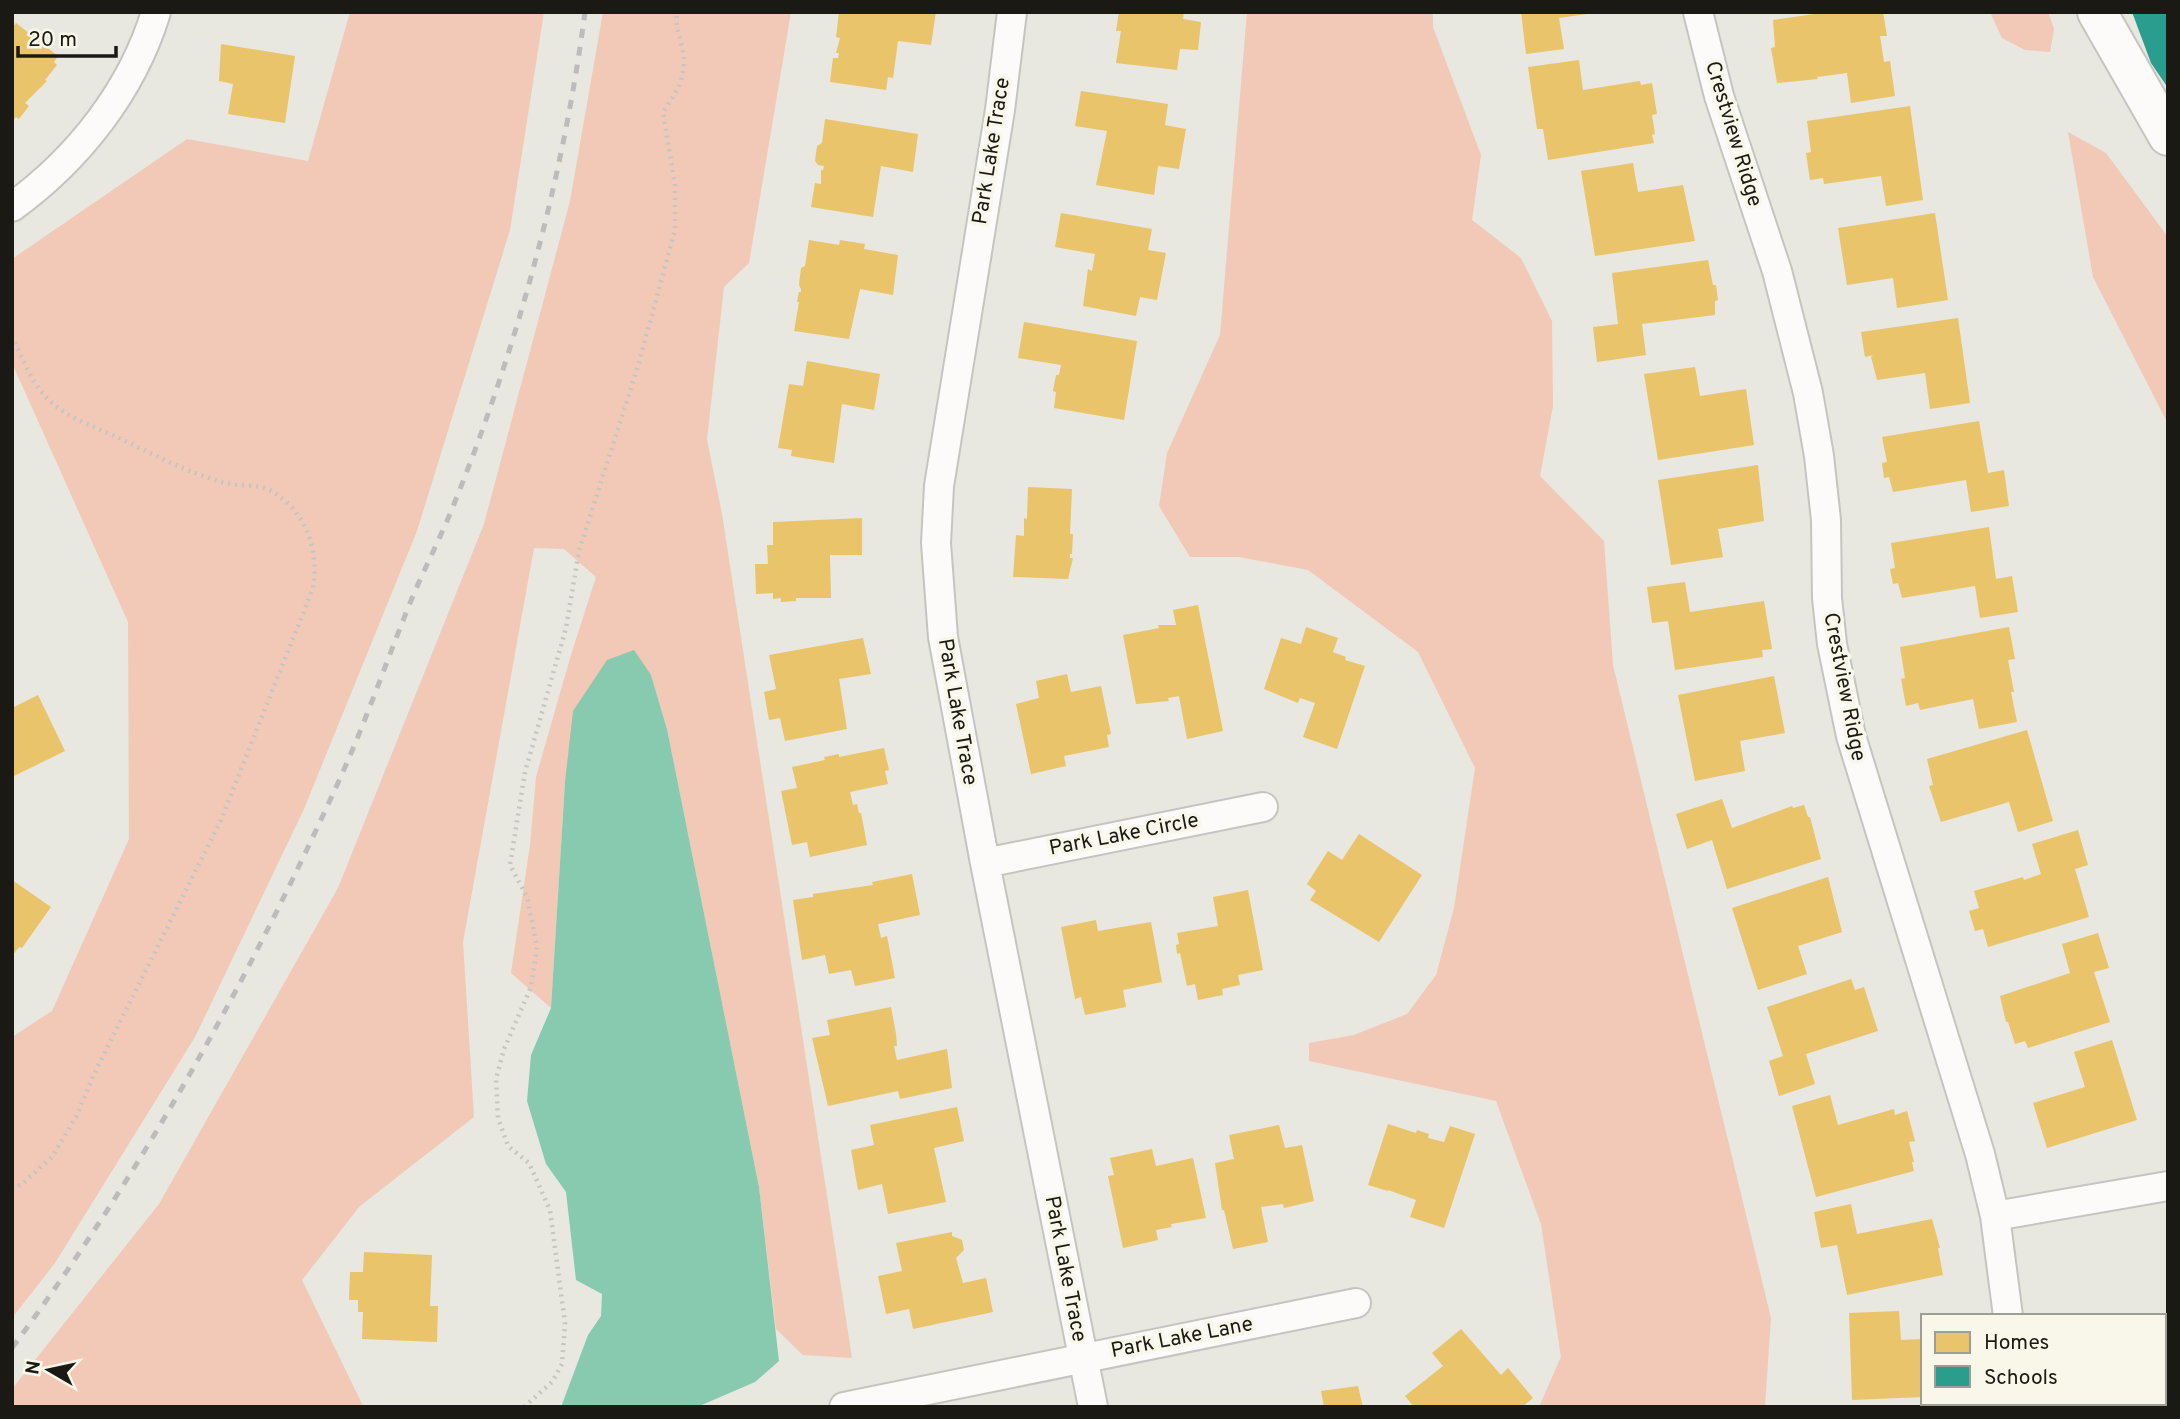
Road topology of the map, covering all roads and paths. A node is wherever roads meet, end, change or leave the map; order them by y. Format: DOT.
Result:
graph roads {
  1 [pos="156,12"];
  2 [pos="677,12"];
  3 [pos="1012,12"];
  4 [pos="1698,12"];
  5 [pos="2097,12"];
  6 [pos="2168,136"];
  7 [pos="12,207"];
  8 [pos="12,336"];
  9 [pos="1262,807"];
  10 [pos="985,863"];
  11 [pos="2168,1186"];
  12 [pos="12,1189"];
  13 [pos="1995,1216"];
  14 [pos="1356,1303"];
  15 [pos="2008,1314"];
  16 [pos="1083,1357"];
  17 [pos="524,1407"];
  18 [pos="844,1407"];
  19 [pos="1093,1407"];
  1 -- 7 [label="street"];
  2 -- 17 [label="path"];
  3 -- 10 [label="street, Park Lake Trace"];
  4 -- 13 [label="street, Crestview Ridge"];
  5 -- 6 [label="main road"];
  8 -- 12 [label="path"];
  9 -- 10 [label="street, Park Lake Circle"];
  10 -- 16 [label="street, Park Lake Trace"];
  11 -- 13 [label="street"];
  13 -- 15 [label="street, Crestview Ridge"];
  14 -- 16 [label="street, Park Lake Lane"];
  16 -- 18 [label="street, Park Lake Lane"];
  16 -- 19 [label="street, Park Lake Trace"];
}
